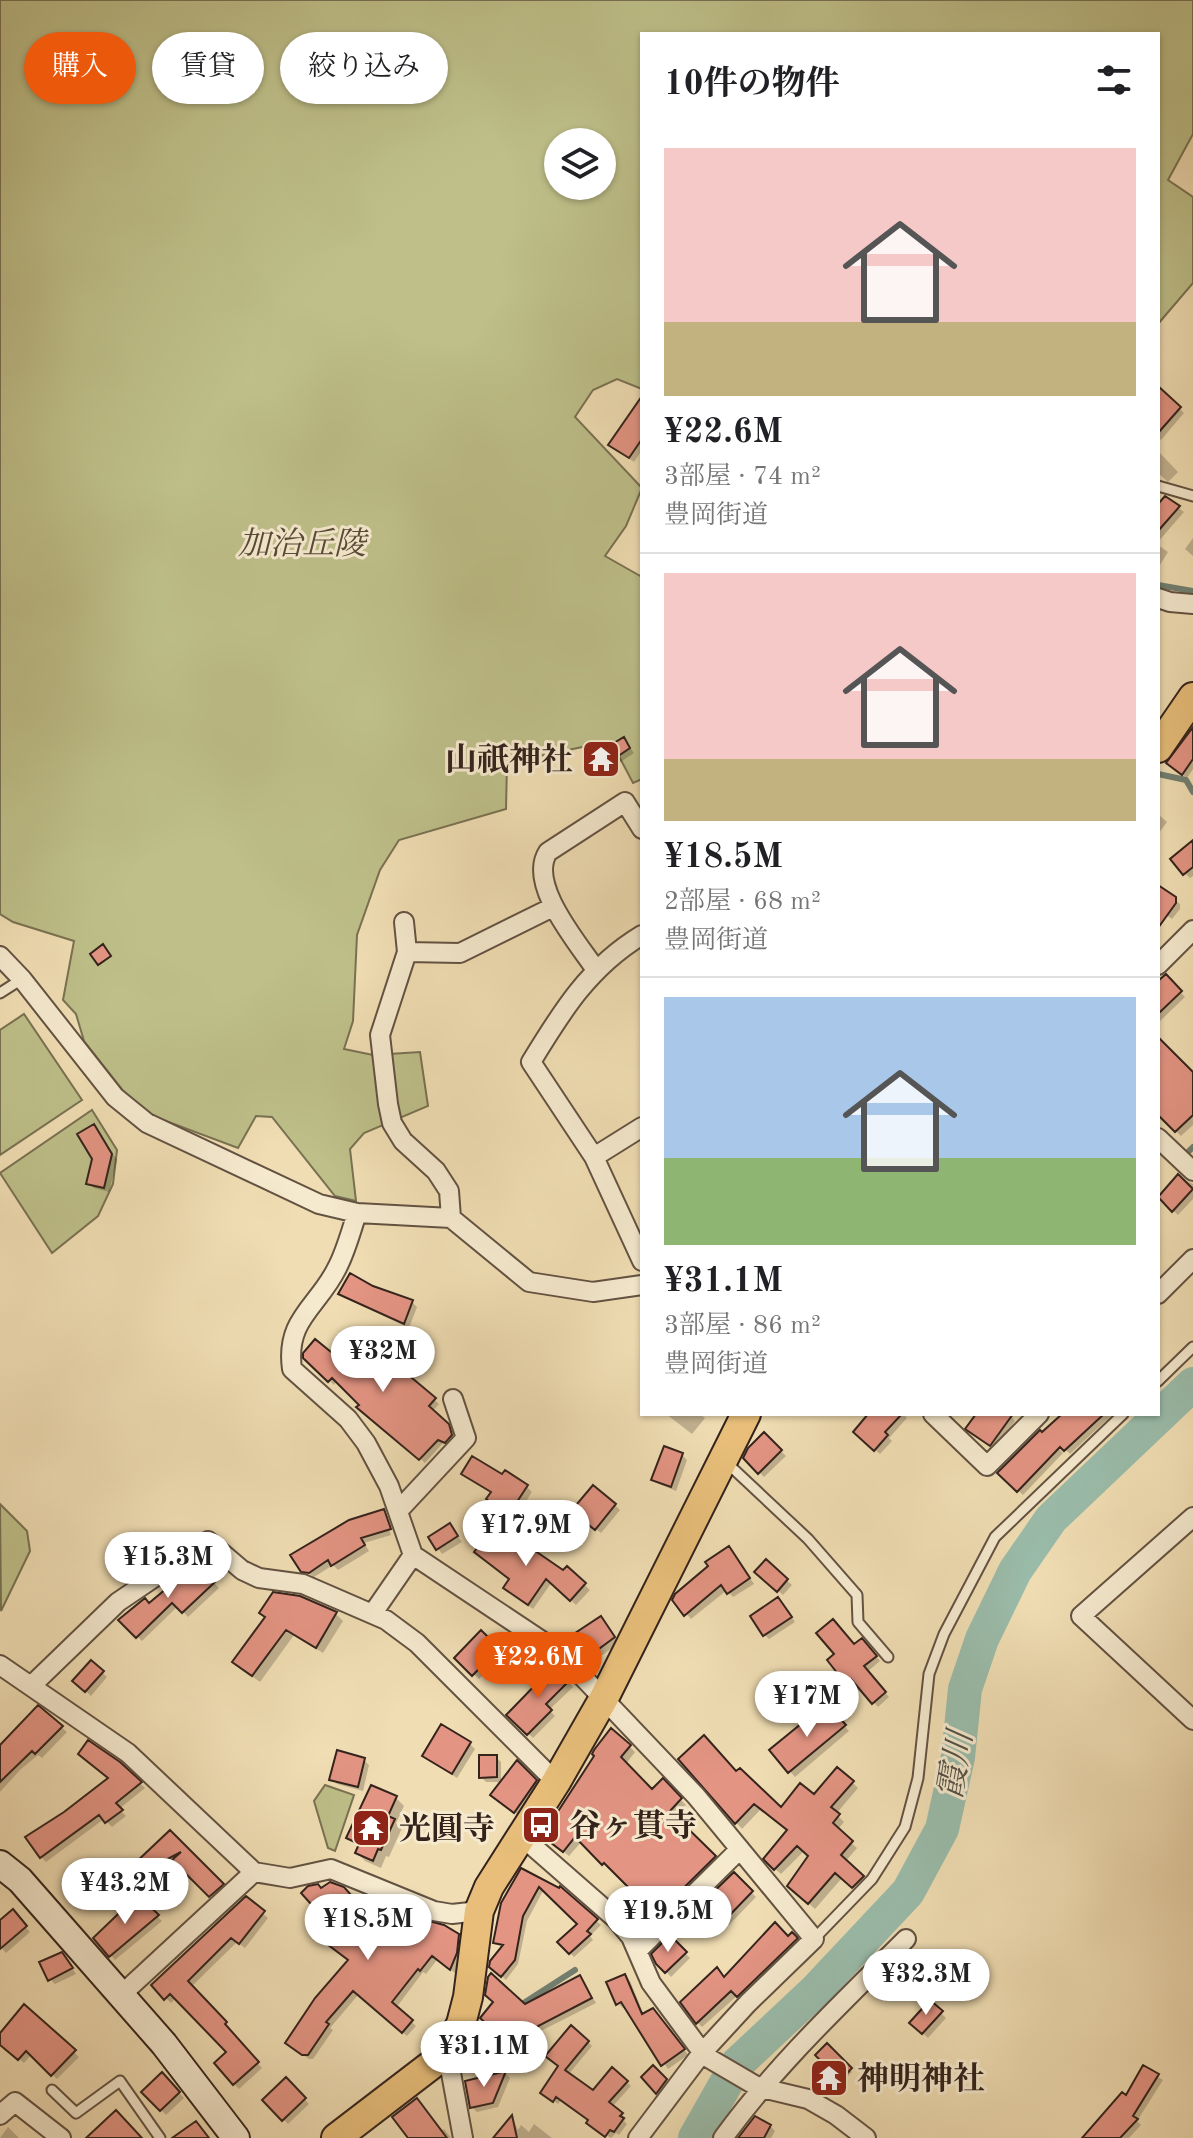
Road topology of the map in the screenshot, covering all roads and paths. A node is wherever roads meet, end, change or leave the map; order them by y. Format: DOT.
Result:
graph roads {
  1 [pos="1160,487"];
  2 [pos="1193,496"];
  3 [pos="1160,599"];
  4 [pos="1193,604"];
  5 [pos="1193,697"];
  6 [pos="1160,745"];
  7 [pos="640,826"];
  8 [pos="553,907"];
  9 [pos="404,922"];
  10 [pos="1193,930"];
  11 [pos="640,936"];
  12 [pos="407,952"];
  13 [pos="0,956"];
  14 [pos="1160,963"];
  15 [pos="596,970"];
  16 [pos="22,979"];
  17 [pos="0,993"];
  18 [pos="640,1128"];
  19 [pos="1160,1140"];
  20 [pos="594,1157"];
  21 [pos="1193,1171"];
  22 [pos="357,1213"];
  23 [pos="451,1218"];
  24 [pos="640,1257"];
  25 [pos="1193,1259"];
  26 [pos="640,1285"];
  27 [pos="1160,1292"];
  28 [pos="1193,1347"];
  29 [pos="1160,1379"];
  30 [pos="453,1399"];
  31 [pos="745,1416"];
  32 [pos="935,1416"];
  33 [pos="1037,1416"];
  34 [pos="1121,1416"];
  35 [pos="723,1459"];
  36 [pos="398,1511"];
  37 [pos="1193,1517"];
  38 [pos="413,1555"];
  39 [pos="373,1613"];
  40 [pos="888,1657"];
  41 [pos="0,1665"];
  42 [pos="31,1686"];
  43 [pos="604,1698"];
  44 [pos="1193,1720"];
  45 [pos="556,1782"];
  46 [pos="520,1835"];
  47 [pos="740,1849"];
  48 [pos="0,1864"];
  49 [pos="254,1872"];
  50 [pos="479,1911"];
  51 [pos="814,1939"];
  52 [pos="906,1939"];
  53 [pos="637,1951"];
  54 [pos="121,1995"];
  55 [pos="704,2055"];
  56 [pos="443,2056"];
  57 [pos="760,2088"];
  58 [pos="52,2090"];
  59 [pos="0,2115"];
  60 [pos="61,2138"];
  61 [pos="160,2138"];
  62 [pos="236,2138"];
  63 [pos="336,2138"];
  64 [pos="463,2138"];
  65 [pos="638,2138"];
  66 [pos="723,2138"];
  67 [pos="866,2138"];
  1 -- 2 [label="lane"];
  3 -- 4 [label="street"];
  5 -- 6 [label="main road"];
  7 -- 8 [label="street"];
  8 -- 12 [label="street"];
  8 -- 15 [label="street"];
  9 -- 12 [label="street"];
  10 -- 14 [label="street"];
  11 -- 15 [label="street"];
  12 -- 23 [label="street"];
  13 -- 16 [label="street"];
  15 -- 20 [label="street"];
  16 -- 17 [label="lane"];
  16 -- 22 [label="street"];
  18 -- 20 [label="street"];
  19 -- 21 [label="street"];
  20 -- 24 [label="street"];
  22 -- 23 [label="street"];
  22 -- 36 [label="street"];
  23 -- 26 [label="street"];
  25 -- 27 [label="street"];
  28 -- 29 [label="lane"];
  30 -- 36 [label="street"];
  31 -- 35 [label="main road"];
  32 -- 33 [label="street"];
  34 -- 51 [label="lane"];
  35 -- 40 [label="lane"];
  35 -- 43 [label="main road"];
  36 -- 38 [label="street"];
  37 -- 44 [label="street"];
  38 -- 39 [label="street"];
  38 -- 43 [label="street"];
  39 -- 42 [label="street"];
  39 -- 45 [label="street"];
  41 -- 42 [label="street"];
  42 -- 49 [label="street"];
  43 -- 45 [label="main road"];
  43 -- 47 [label="street"];
  45 -- 46 [label="main road"];
  46 -- 50 [label="main road"];
  46 -- 53 [label="street"];
  47 -- 51 [label="street"];
  47 -- 53 [label="street"];
  48 -- 54 [label="street"];
  49 -- 50 [label="street"];
  49 -- 54 [label="street"];
  50 -- 56 [label="main road"];
  51 -- 55 [label="street"];
  52 -- 57 [label="street"];
  53 -- 55 [label="street"];
  54 -- 62 [label="street"];
  55 -- 57 [label="street"];
  55 -- 65 [label="street"];
  56 -- 63 [label="main road"];
  56 -- 64 [label="street"];
  57 -- 66 [label="street"];
  57 -- 67 [label="street"];
  58 -- 61 [label="lane"];
  59 -- 60 [label="street"];
}
